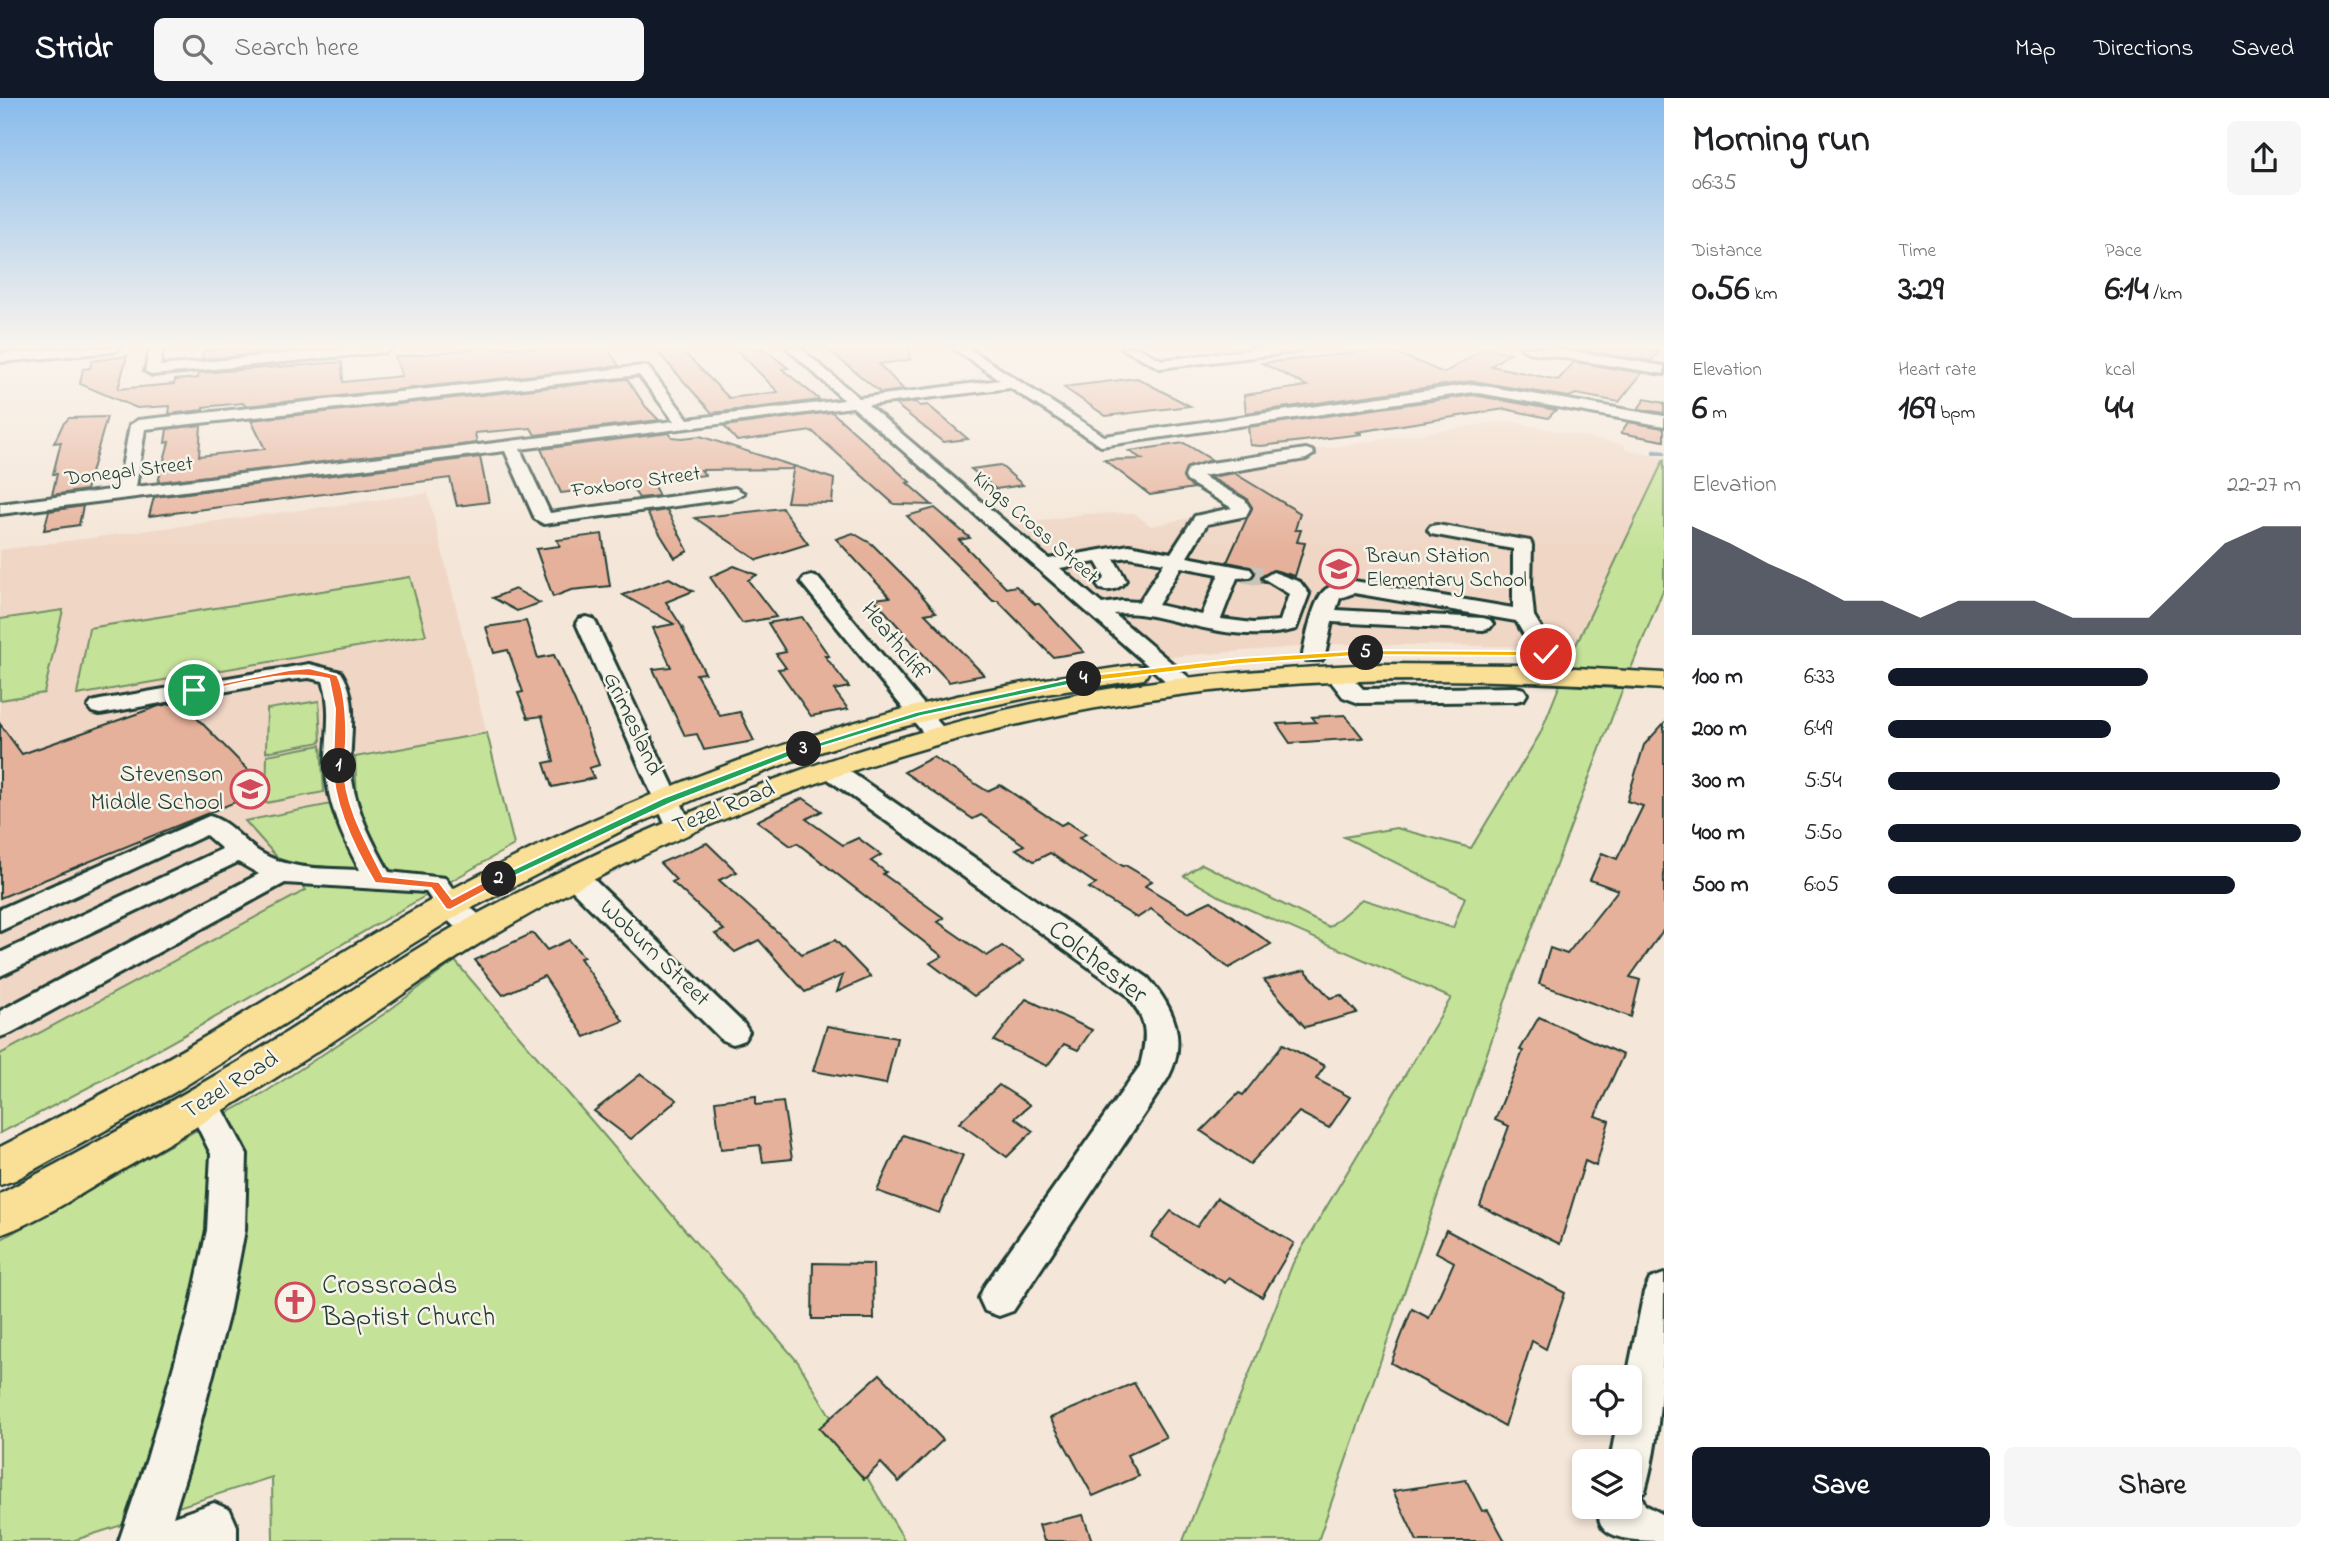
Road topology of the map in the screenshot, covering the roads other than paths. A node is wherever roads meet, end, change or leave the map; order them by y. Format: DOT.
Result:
graph roads {
  1 [pos="227,415"];
  2 [pos="677,415"];
  3 [pos="751,415"];
  4 [pos="870,415"];
  5 [pos="1062,415"];
  6 [pos="1281,415"];
  7 [pos="1631,415"];
  8 [pos="1664,421"];
  9 [pos="684,424"];
  10 [pos="511,446"];
  11 [pos="1307,454"];
  12 [pos="126,493"];
  13 [pos="735,493"];
  14 [pos="0,509"];
  15 [pos="1437,530"];
  16 [pos="1101,554"];
  17 [pos="1175,560"];
  18 [pos="1044,565"];
  19 [pos="1273,578"];
  20 [pos="811,582"];
  21 [pos="1107,585"];
  22 [pos="1144,609"];
  23 [pos="1097,611"];
  24 [pos="1324,615"];
  25 [pos="1527,621"];
  26 [pos="1209,622"];
  27 [pos="586,623"];
  28 [pos="1546,654"];
  29 [pos="1664,660"];
  30 [pos="1325,665"];
  31 [pos="1175,678"];
  32 [pos="1664,681"];
  33 [pos="1516,694"];
  34 [pos="100,707"];
  35 [pos="928,724"];
  36 [pos="830,769"];
  37 [pos="673,813"];
  38 [pos="241,850"];
  39 [pos="280,874"];
  40 [pos="575,877"];
  41 [pos="379,880"];
  42 [pos="450,906"];
  43 [pos="0,921"];
  44 [pos="478,929"];
  45 [pos="0,965"];
  46 [pos="0,1025"];
  47 [pos="733,1032"];
  48 [pos="203,1104"];
  49 [pos="0,1167"];
  50 [pos="0,1216"];
  51 [pos="1664,1292"];
  52 [pos="999,1298"];
  53 [pos="1635,1449"];
  54 [pos="1642,1517"];
  55 [pos="1664,1540"];
  56 [pos="142,1541"];
  57 [pos="170,1541"];
  58 [pos="214,1541"];
  1 -- 12 [label="street"];
  2 -- 9 [label="street"];
  3 -- 9 [label="street, Donegal Street"];
  4 -- 18 [label="street, Kings Cross Street"];
  5 -- 6 [label="street"];
  7 -- 8 [label="street"];
  9 -- 10 [label="street, Donegal Street"];
  10 -- 12 [label="street, Donegal Street"];
  10 -- 13 [label="street, Foxboro Street"];
  11 -- 17 [label="lane"];
  12 -- 14 [label="street, Donegal Street"];
  15 -- 25 [label="street"];
  16 -- 17 [label="street"];
  16 -- 18 [label="street"];
  16 -- 21 [label="street"];
  17 -- 22 [label="street"];
  17 -- 26 [label="street"];
  18 -- 23 [label="street, Kings Cross Street"];
  19 -- 26 [label="street"];
  20 -- 35 [label="street, Heathcliff"];
  22 -- 23 [label="lane"];
  22 -- 26 [label="street"];
  23 -- 31 [label="street, Kings Cross Street"];
  24 -- 25 [label="street"];
  24 -- 25 [label="street"];
  24 -- 30 [label="street"];
  25 -- 28 [label="street"];
  27 -- 37 [label="street, Grimesland"];
  28 -- 29 [label="main road, Tezel Road"];
  28 -- 30 [label="main road, Tezel Road"];
  30 -- 31 [label="main road, Tezel Road"];
  30 -- 32 [label="main road, Tezel Road"];
  30 -- 33 [label="street"];
  31 -- 35 [label="main road, Tezel Road"];
  34 -- 41 [label="street"];
  35 -- 36 [label="main road, Tezel Road"];
  35 -- 37 [label="main road, Tezel Road"];
  36 -- 37 [label="main road, Tezel Road"];
  36 -- 52 [label="street, Colchester"];
  37 -- 40 [label="main road, Tezel Road"];
  37 -- 42 [label="main road, Tezel Road"];
  38 -- 39 [label="street"];
  38 -- 43 [label="street"];
  38 -- 45 [label="street"];
  39 -- 41 [label="street"];
  39 -- 46 [label="lane"];
  40 -- 44 [label="main road, Tezel Road"];
  40 -- 47 [label="street, Woburn Street"];
  41 -- 42 [label="street"];
  42 -- 44 [label="street"];
  42 -- 49 [label="main road, Tezel Road"];
  44 -- 48 [label="main road, Tezel Road"];
  48 -- 50 [label="main road, Tezel Road"];
  48 -- 56 [label="street"];
  51 -- 53 [label="street"];
  54 -- 55 [label="street"];
  57 -- 58 [label="street"];
}
